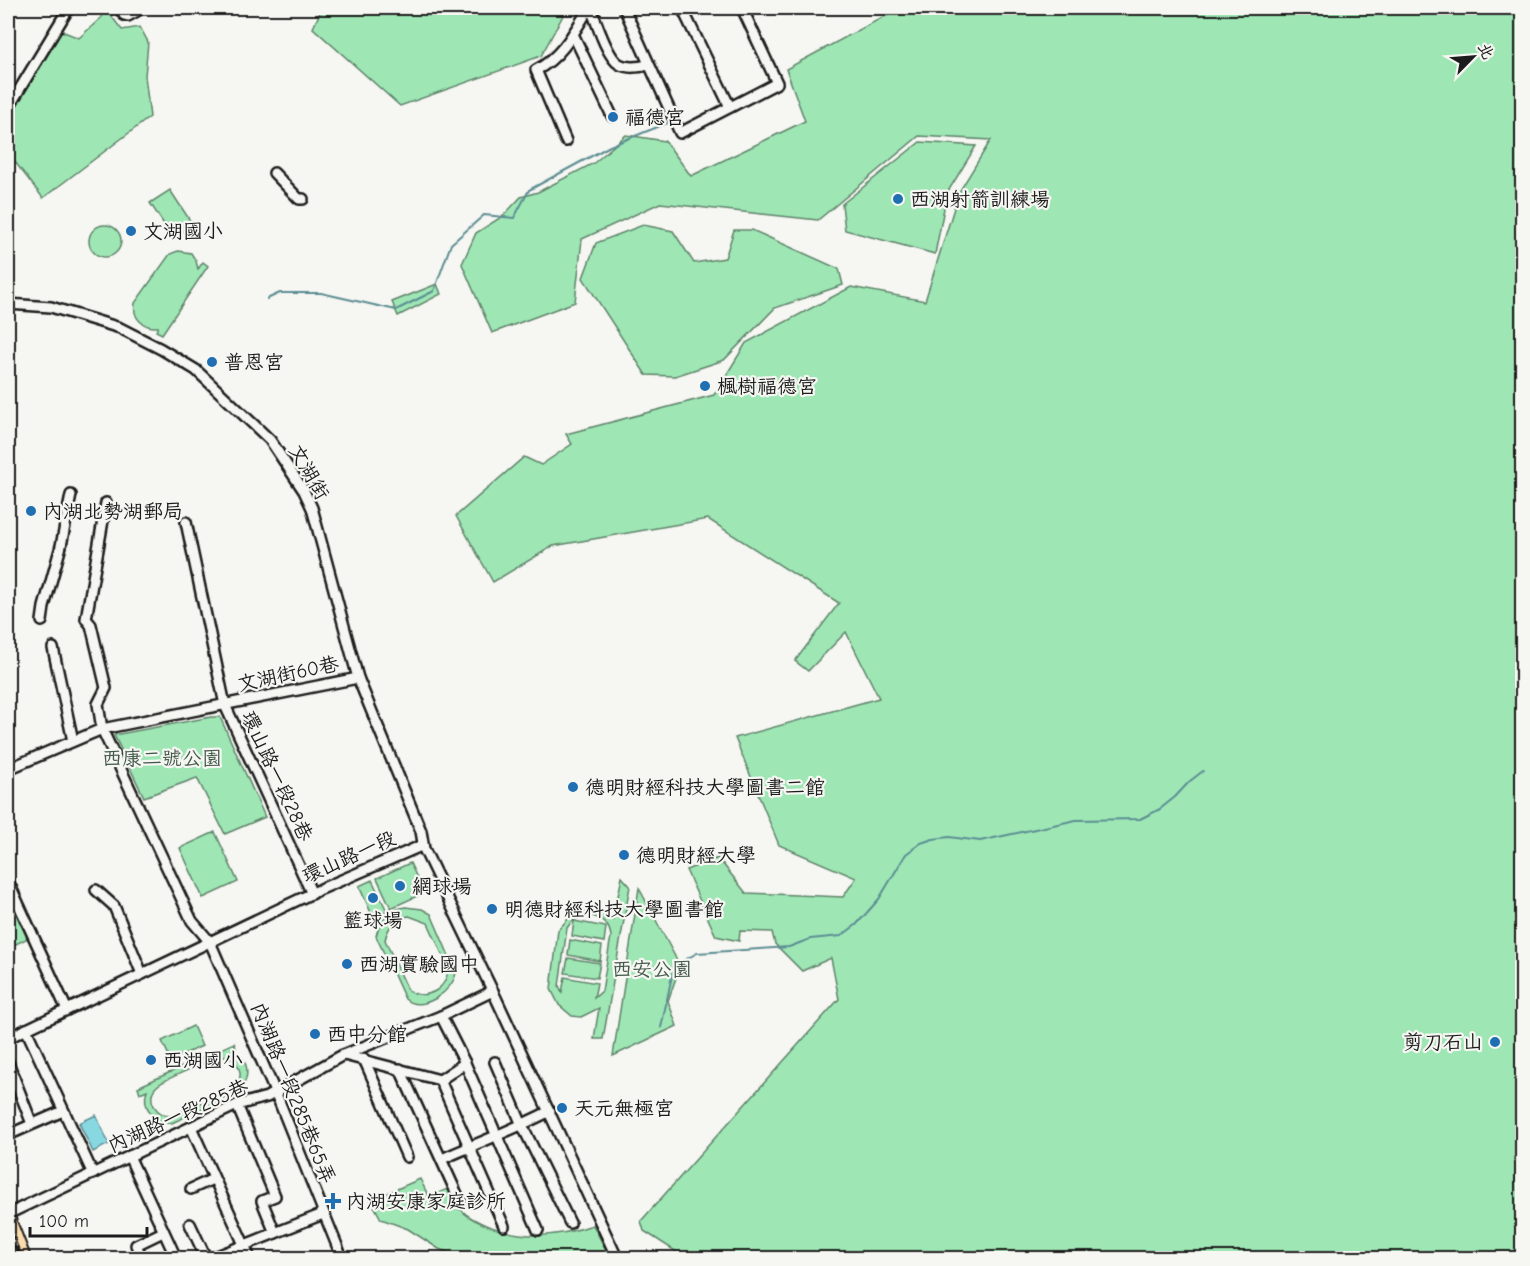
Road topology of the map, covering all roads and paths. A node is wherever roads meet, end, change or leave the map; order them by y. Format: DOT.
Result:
graph roads {
  1 [pos="68,8"];
  2 [pos="119,8"];
  3 [pos="140,8"];
  4 [pos="590,8"];
  5 [pos="624,8"];
  6 [pos="682,8"];
  7 [pos="742,8"];
  8 [pos="573,34"];
  9 [pos="648,65"];
  10 [pos="10,105"];
  11 [pos="730,107"];
  12 [pos="612,116"];
  13 [pos="566,141"];
  14 [pos="274,173"];
  15 [pos="303,199"];
  16 [pos="8,303"];
  17 [pos="71,495"];
  18 [pos="106,503"];
  19 [pos="186,522"];
  20 [pos="42,621"];
  21 [pos="53,648"];
  22 [pos="358,678"];
  23 [pos="225,705"];
  24 [pos="102,729"];
  25 [pos="73,741"];
  26 [pos="8,769"];
  27 [pos="423,845"];
  28 [pos="8,881"];
  29 [pos="96,890"];
  30 [pos="312,894"];
  31 [pos="210,942"];
  32 [pos="142,974"];
  33 [pos="493,991"];
  34 [pos="67,1010"];
  35 [pos="441,1017"];
  36 [pos="26,1029"];
  37 [pos="8,1038"];
  38 [pos="343,1055"];
  39 [pos="364,1059"];
  40 [pos="8,1062"];
  41 [pos="495,1062"];
  42 [pos="465,1064"];
  43 [pos="400,1069"];
  44 [pos="440,1080"];
  45 [pos="275,1093"];
  46 [pos="237,1106"];
  47 [pos="63,1111"];
  48 [pos="549,1111"];
  49 [pos="32,1124"];
  50 [pos="522,1125"];
  51 [pos="191,1127"];
  52 [pos="8,1135"];
  53 [pos="495,1135"];
  54 [pos="470,1146"];
  55 [pos="129,1156"];
  56 [pos="407,1157"];
  57 [pos="442,1159"];
  58 [pos="93,1174"];
  59 [pos="213,1179"];
  60 [pos="191,1189"];
  61 [pos="461,1203"];
  62 [pos="323,1214"];
  63 [pos="8,1215"];
  64 [pos="570,1223"];
  65 [pos="190,1224"];
  66 [pos="504,1226"];
  67 [pos="538,1230"];
  68 [pos="163,1232"];
  69 [pos="275,1233"];
  70 [pos="243,1245"];
  71 [pos="8,1251"];
  72 [pos="11,1258"];
  73 [pos="24,1258"];
  74 [pos="142,1258"];
  75 [pos="176,1258"];
  76 [pos="206,1258"];
  77 [pos="212,1258"];
  78 [pos="250,1258"];
  79 [pos="342,1258"];
  80 [pos="617,1258"];
  1 -- 10 [label="street"];
  2 -- 3 [label="street"];
  4 -- 8 [label="street"];
  4 -- 9 [label="street"];
  5 -- 9 [label="street"];
  6 -- 11 [label="street"];
  7 -- 11 [label="street"];
  8 -- 12 [label="street"];
  8 -- 13 [label="street"];
  9 -- 11 [label="street"];
  14 -- 15 [label="street"];
  16 -- 22 [label="street, 文湖街"];
  17 -- 20 [label="street"];
  18 -- 24 [label="street"];
  19 -- 23 [label="street, 環山路一段28巷"];
  21 -- 25 [label="street"];
  22 -- 23 [label="street, 文湖街60巷"];
  22 -- 27 [label="street, 文湖街"];
  23 -- 24 [label="street, 文湖街60巷"];
  23 -- 30 [label="street, 環山路一段28巷"];
  24 -- 25 [label="street, 文湖街60巷"];
  24 -- 31 [label="street, 內湖路一段285巷65弄"];
  25 -- 26 [label="street, 文湖街60巷"];
  27 -- 30 [label="street, 環山路一段"];
  27 -- 33 [label="street, 環山路一段"];
  28 -- 34 [label="street"];
  29 -- 32 [label="street"];
  30 -- 31 [label="street, 環山路一段"];
  31 -- 32 [label="street, 環山路一段"];
  31 -- 45 [label="street, 內湖路一段285巷65弄"];
  32 -- 34 [label="street, 環山路一段"];
  33 -- 35 [label="street, 內湖路一段285巷"];
  33 -- 48 [label="street, 環山路一段"];
  34 -- 36 [label="street, 環山路一段"];
  35 -- 38 [label="street, 內湖路一段285巷"];
  35 -- 42 [label="street"];
  36 -- 37 [label="street, 環山路一段"];
  36 -- 47 [label="street"];
  38 -- 39 [label="street"];
  38 -- 45 [label="street, 內湖路一段285巷"];
  39 -- 43 [label="street"];
  39 -- 56 [label="street"];
  40 -- 49 [label="street"];
  41 -- 50 [label="street"];
  42 -- 44 [label="street"];
  42 -- 53 [label="street"];
  43 -- 44 [label="street"];
  43 -- 57 [label="street"];
  44 -- 54 [label="street"];
  45 -- 46 [label="street, 內湖路一段285巷"];
  45 -- 62 [label="street, 內湖路一段285巷65弄"];
  46 -- 51 [label="street, 內湖路一段285巷"];
  46 -- 69 [label="street"];
  47 -- 49 [label="street"];
  47 -- 58 [label="street"];
  48 -- 50 [label="street"];
  48 -- 80 [label="street, 環山路一段"];
  49 -- 52 [label="street"];
  50 -- 53 [label="street"];
  50 -- 64 [label="street"];
  51 -- 55 [label="street, 內湖路一段285巷"];
  51 -- 59 [label="street"];
  53 -- 54 [label="street"];
  53 -- 67 [label="street"];
  54 -- 57 [label="street"];
  54 -- 66 [label="street"];
  55 -- 58 [label="street, 內湖路一段285巷"];
  55 -- 68 [label="street"];
  57 -- 61 [label="street"];
  58 -- 63 [label="street, 內湖路一段285巷"];
  59 -- 60 [label="street"];
  59 -- 70 [label="street"];
  62 -- 69 [label="street"];
  62 -- 79 [label="street, 內湖路一段285巷65弄"];
  63 -- 73 [label="main road"];
  65 -- 76 [label="street"];
  68 -- 74 [label="street"];
  68 -- 75 [label="street"];
  69 -- 70 [label="street"];
  70 -- 77 [label="street"];
  70 -- 78 [label="street"];
  71 -- 72 [label="main road"];
}
